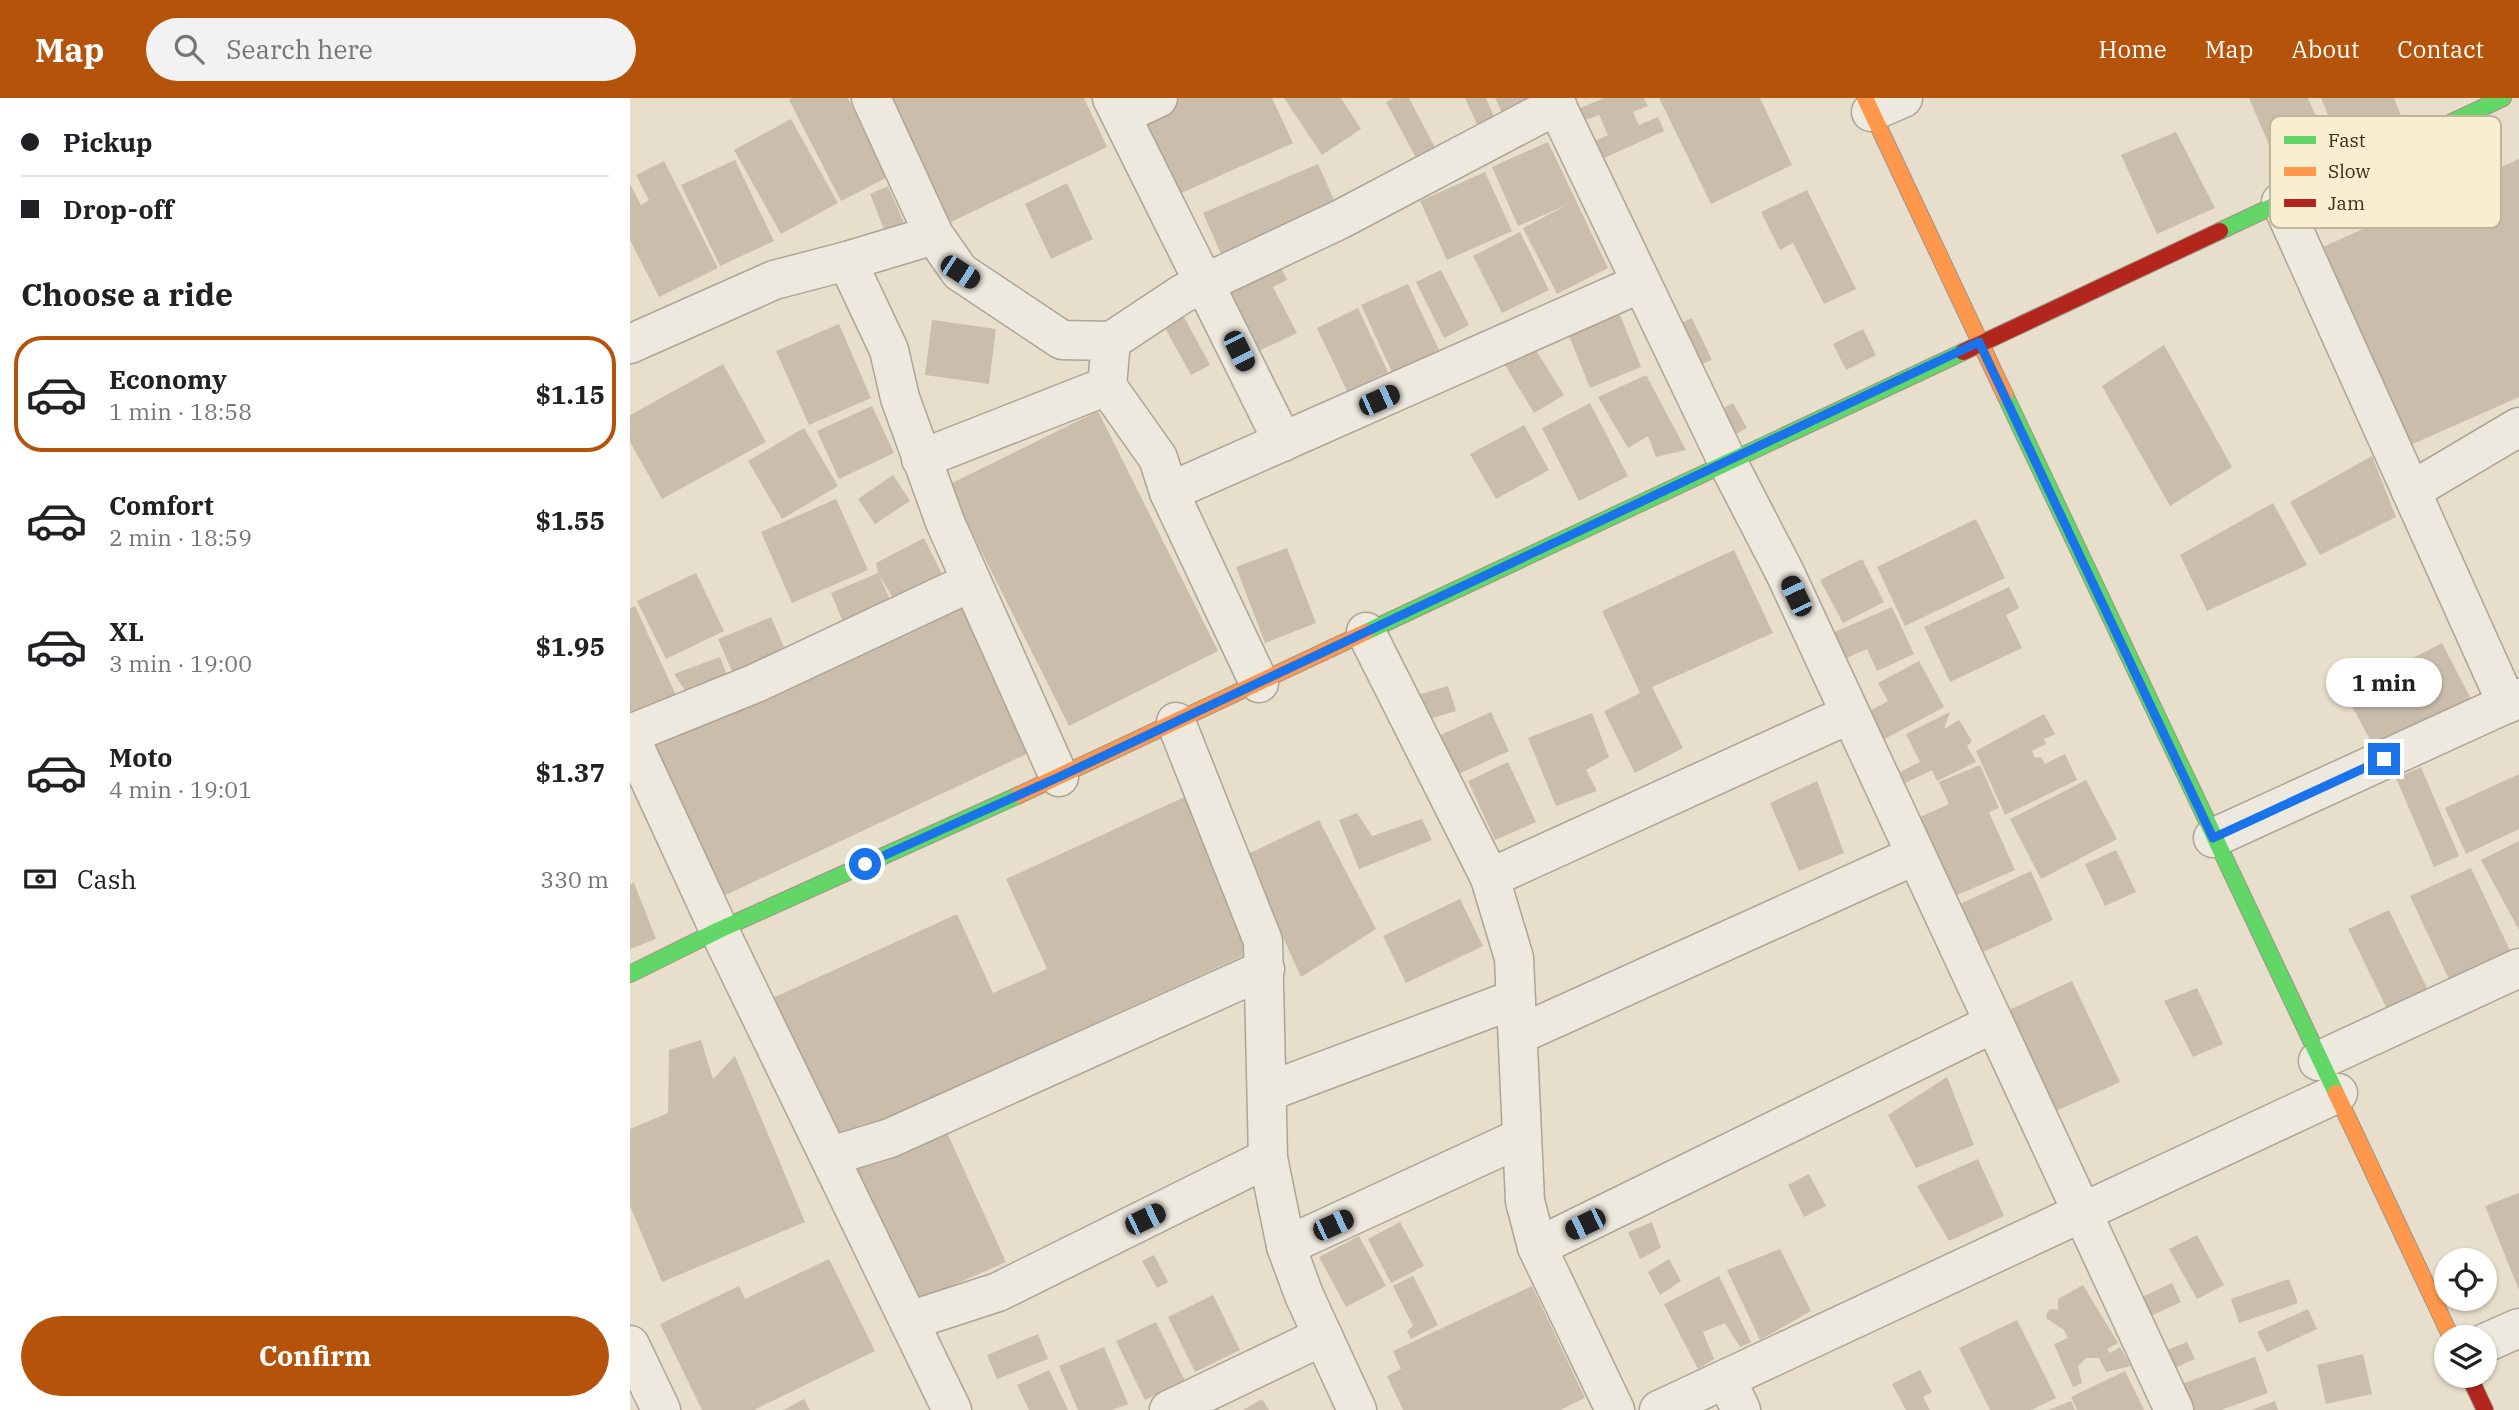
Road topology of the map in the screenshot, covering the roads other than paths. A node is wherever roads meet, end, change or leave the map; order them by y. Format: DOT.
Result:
graph roads {
  1 [pos="871,98"];
  2 [pos="1158,98"];
  3 [pos="2491,101"];
  4 [pos="1555,102"];
  5 [pos="1880,103"];
  6 [pos="1117,107"];
  7 [pos="2460,116"];
  8 [pos="2270,207"];
  9 [pos="2293,228"];
  10 [pos="933,235"];
  11 [pos="847,261"];
  12 [pos="1206,283"];
  13 [pos="1642,283"];
  14 [pos="1111,341"];
  15 [pos="1979,342"];
  16 [pos="630,344"];
  17 [pos="1107,386"];
  18 [pos="2519,426"];
  19 [pos="1283,442"];
  20 [pos="921,459"];
  21 [pos="1727,461"];
  22 [pos="2412,491"];
  23 [pos="1169,492"];
  24 [pos="971,582"];
  25 [pos="1366,632"];
  26 [pos="1259,683"];
  27 [pos="2513,701"];
  28 [pos="1850,714"];
  29 [pos="1176,722"];
  30 [pos="630,736"];
  31 [pos="1059,777"];
  32 [pos="2213,838"];
  33 [pos="1916,855"];
  34 [pos="1490,878"];
  35 [pos="719,930"];
  36 [pos="2519,968"];
  37 [pos="1265,969"];
  38 [pos="630,974"];
  39 [pos="1517,1017"];
  40 [pos="1994,1023"];
  41 [pos="2318,1061"];
  42 [pos="1267,1092"];
  43 [pos="2338,1093"];
  44 [pos="1520,1138"];
  45 [pos="831,1156"];
  46 [pos="1268,1158"];
  47 [pos="2081,1214"];
  48 [pos="1286,1246"];
  49 [pos="1537,1247"];
  50 [pos="909,1321"];
  51 [pos="2446,1325"];
  52 [pos="2519,1328"];
  53 [pos="1323,1336"];
  54 [pos="2497,1338"];
  55 [pos="630,1345"];
  56 [pos="2475,1388"];
  57 [pos="1734,1394"];
  58 [pos="661,1410"];
  59 [pos="952,1410"];
  60 [pos="1168,1410"];
  61 [pos="1357,1410"];
  62 [pos="1615,1410"];
  63 [pos="1659,1410"];
  64 [pos="2174,1410"];
  65 [pos="2486,1410"];
  1 -- 10 [label="street"];
  2 -- 6 [label="street"];
  3 -- 7 [label="street"];
  4 -- 12 [label="street"];
  4 -- 13 [label="street"];
  5 -- 15 [label="street"];
  6 -- 12 [label="street"];
  8 -- 15 [label="street"];
  9 -- 22 [label="street"];
  10 -- 11 [label="street"];
  10 -- 14 [label="street"];
  11 -- 16 [label="street"];
  11 -- 20 [label="street"];
  12 -- 14 [label="street"];
  12 -- 19 [label="street"];
  13 -- 19 [label="street"];
  13 -- 21 [label="street"];
  14 -- 17 [label="street"];
  15 -- 21 [label="street"];
  15 -- 32 [label="street"];
  17 -- 20 [label="street"];
  17 -- 23 [label="street"];
  18 -- 22 [label="street"];
  19 -- 23 [label="street"];
  20 -- 24 [label="street"];
  21 -- 25 [label="street"];
  21 -- 28 [label="street"];
  22 -- 27 [label="street"];
  23 -- 26 [label="street"];
  24 -- 30 [label="street"];
  24 -- 31 [label="street"];
  25 -- 26 [label="street"];
  25 -- 34 [label="street"];
  26 -- 29 [label="street"];
  27 -- 32 [label="street"];
  28 -- 33 [label="street"];
  28 -- 34 [label="street"];
  29 -- 31 [label="street"];
  29 -- 37 [label="street"];
  30 -- 35 [label="street"];
  31 -- 35 [label="street"];
  32 -- 41 [label="street"];
  33 -- 39 [label="street"];
  33 -- 40 [label="street"];
  34 -- 39 [label="street"];
  35 -- 38 [label="street"];
  35 -- 45 [label="street"];
  36 -- 41 [label="street"];
  37 -- 42 [label="street"];
  37 -- 45 [label="street"];
  39 -- 42 [label="street"];
  39 -- 44 [label="street"];
  40 -- 47 [label="street"];
  40 -- 49 [label="street"];
  41 -- 43 [label="street"];
  42 -- 46 [label="street"];
  43 -- 47 [label="street"];
  43 -- 51 [label="street"];
  44 -- 48 [label="street"];
  44 -- 49 [label="street"];
  45 -- 50 [label="street"];
  46 -- 48 [label="street"];
  46 -- 50 [label="street"];
  47 -- 57 [label="street"];
  47 -- 64 [label="street"];
  48 -- 53 [label="street"];
  49 -- 62 [label="street"];
  50 -- 59 [label="street"];
  52 -- 54 [label="street"];
  53 -- 60 [label="street"];
  53 -- 61 [label="street"];
  55 -- 58 [label="street"];
  56 -- 65 [label="street"];
  57 -- 63 [label="street"];
}
